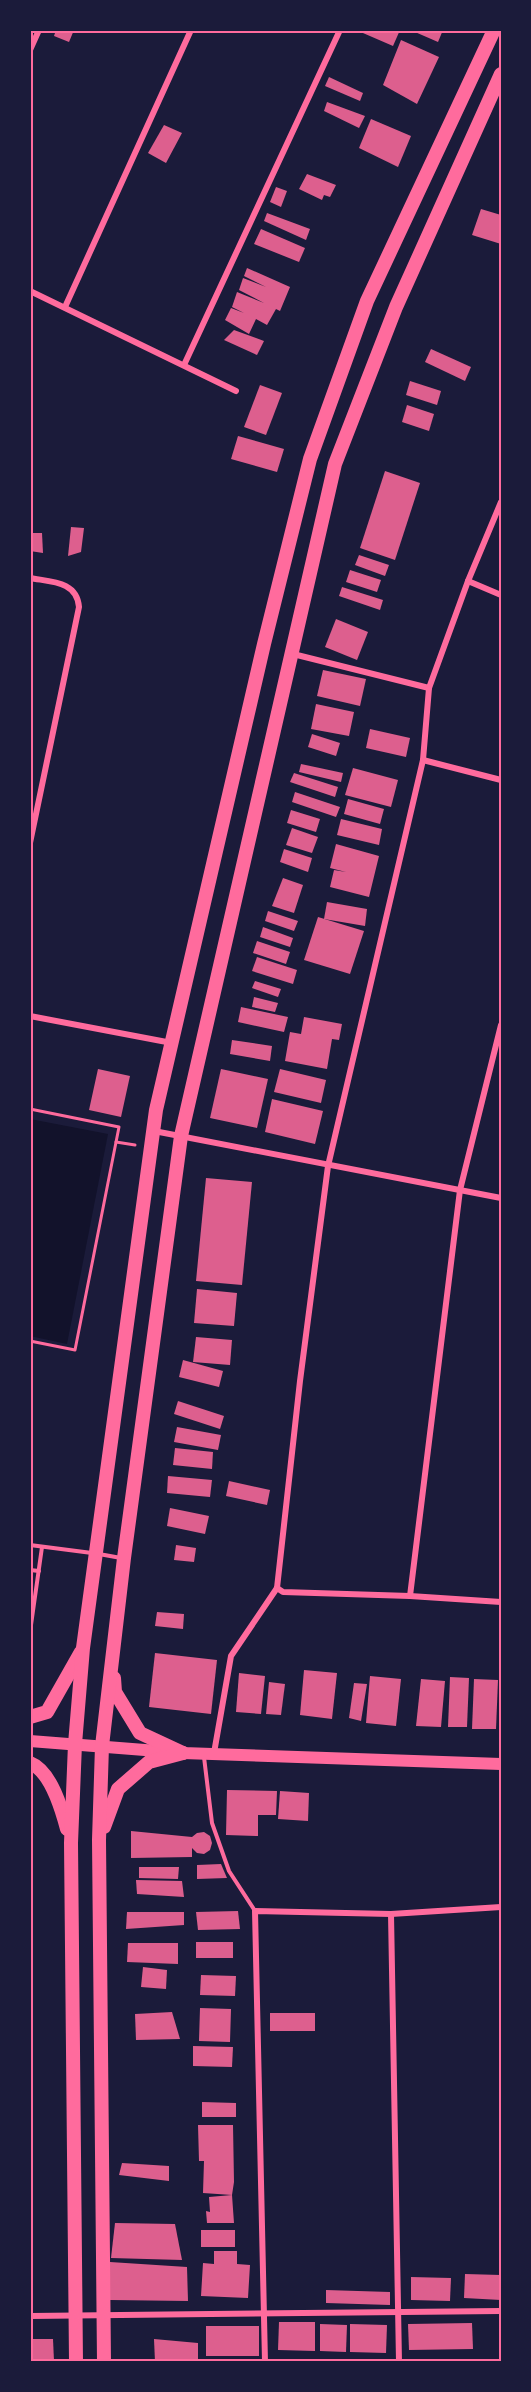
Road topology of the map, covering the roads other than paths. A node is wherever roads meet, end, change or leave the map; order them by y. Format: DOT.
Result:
graph roads {
  1 [pos="39,30"];
  2 [pos="191,30"];
  3 [pos="340,30"];
  4 [pos="493,33"];
  5 [pos="30,50"];
  6 [pos="501,74"];
  7 [pos="30,291"];
  8 [pos="65,307"];
  9 [pos="184,365"];
  10 [pos="236,391"];
  11 [pos="501,502"];
  12 [pos="30,578"];
  13 [pos="468,581"];
  14 [pos="501,594"];
  15 [pos="290,654"];
  16 [pos="429,688"];
  17 [pos="423,760"];
  18 [pos="501,780"];
  19 [pos="30,843"];
  20 [pos="30,1016"];
  21 [pos="501,1024"];
  22 [pos="172,1043"];
  23 [pos="153,1130"];
  24 [pos="181,1136"];
  25 [pos="328,1166"];
  26 [pos="460,1191"];
  27 [pos="501,1198"];
  28 [pos="30,1545"];
  29 [pos="42,1547"];
  30 [pos="97,1554"];
  31 [pos="124,1558"];
  32 [pos="30,1570"];
  33 [pos="39,1571"];
  34 [pos="277,1588"];
  35 [pos="410,1596"];
  36 [pos="501,1602"];
  37 [pos="30,1632"];
  38 [pos="83,1647"];
  39 [pos="112,1650"];
  40 [pos="30,1717"];
  41 [pos="30,1742"];
  42 [pos="75,1744"];
  43 [pos="102,1746"];
  44 [pos="183,1753"];
  45 [pos="209,1753"];
  46 [pos="30,1763"];
  47 [pos="501,1764"];
  48 [pos="99,1840"];
  49 [pos="71,1843"];
  50 [pos="501,1907"];
  51 [pos="255,1911"];
  52 [pos="391,1914"];
  53 [pos="501,2311"];
  54 [pos="399,2313"];
  55 [pos="264,2314"];
  56 [pos="103,2315"];
  57 [pos="30,2316"];
  58 [pos="75,2316"];
  59 [pos="76,2362"];
  60 [pos="104,2362"];
  61 [pos="265,2362"];
  62 [pos="399,2362"];
  1 -- 5 [label="street"];
  2 -- 8 [label="street"];
  3 -- 9 [label="street"];
  4 -- 22 [label="main road"];
  6 -- 15 [label="main road"];
  7 -- 8 [label="street"];
  8 -- 9 [label="street"];
  9 -- 10 [label="street"];
  11 -- 13 [label="street"];
  12 -- 19 [label="street"];
  13 -- 14 [label="street"];
  13 -- 16 [label="street"];
  15 -- 16 [label="street"];
  15 -- 24 [label="main road"];
  16 -- 17 [label="street"];
  17 -- 18 [label="street"];
  17 -- 25 [label="street"];
  20 -- 22 [label="street"];
  21 -- 26 [label="street"];
  22 -- 23 [label="main road"];
  23 -- 24 [label="street"];
  23 -- 30 [label="main road"];
  24 -- 25 [label="street"];
  24 -- 31 [label="main road"];
  25 -- 26 [label="street"];
  25 -- 34 [label="street"];
  26 -- 27 [label="street"];
  26 -- 35 [label="street"];
  28 -- 29 [label="lane"];
  29 -- 30 [label="lane"];
  29 -- 33 [label="lane"];
  30 -- 31 [label="lane"];
  30 -- 38 [label="main road"];
  31 -- 39 [label="main road"];
  32 -- 33 [label="lane"];
  33 -- 37 [label="lane"];
  34 -- 35 [label="street"];
  34 -- 45 [label="street"];
  35 -- 36 [label="street"];
  38 -- 40 [label="main road"];
  38 -- 42 [label="main road"];
  39 -- 43 [label="main road"];
  39 -- 44 [label="main road"];
  41 -- 42 [label="main road"];
  42 -- 43 [label="main road"];
  42 -- 49 [label="main road"];
  43 -- 44 [label="main road"];
  43 -- 48 [label="main road"];
  44 -- 45 [label="main road"];
  44 -- 48 [label="main road"];
  45 -- 47 [label="main road"];
  45 -- 51 [label="lane"];
  46 -- 49 [label="main road"];
  48 -- 56 [label="main road"];
  49 -- 58 [label="main road"];
  50 -- 52 [label="street"];
  51 -- 52 [label="street"];
  51 -- 55 [label="street"];
  52 -- 54 [label="street"];
  53 -- 54 [label="street"];
  54 -- 55 [label="street"];
  54 -- 62 [label="street"];
  55 -- 56 [label="street"];
  55 -- 61 [label="street"];
  56 -- 58 [label="street"];
  56 -- 60 [label="main road"];
  57 -- 58 [label="street"];
  58 -- 59 [label="main road"];
}
